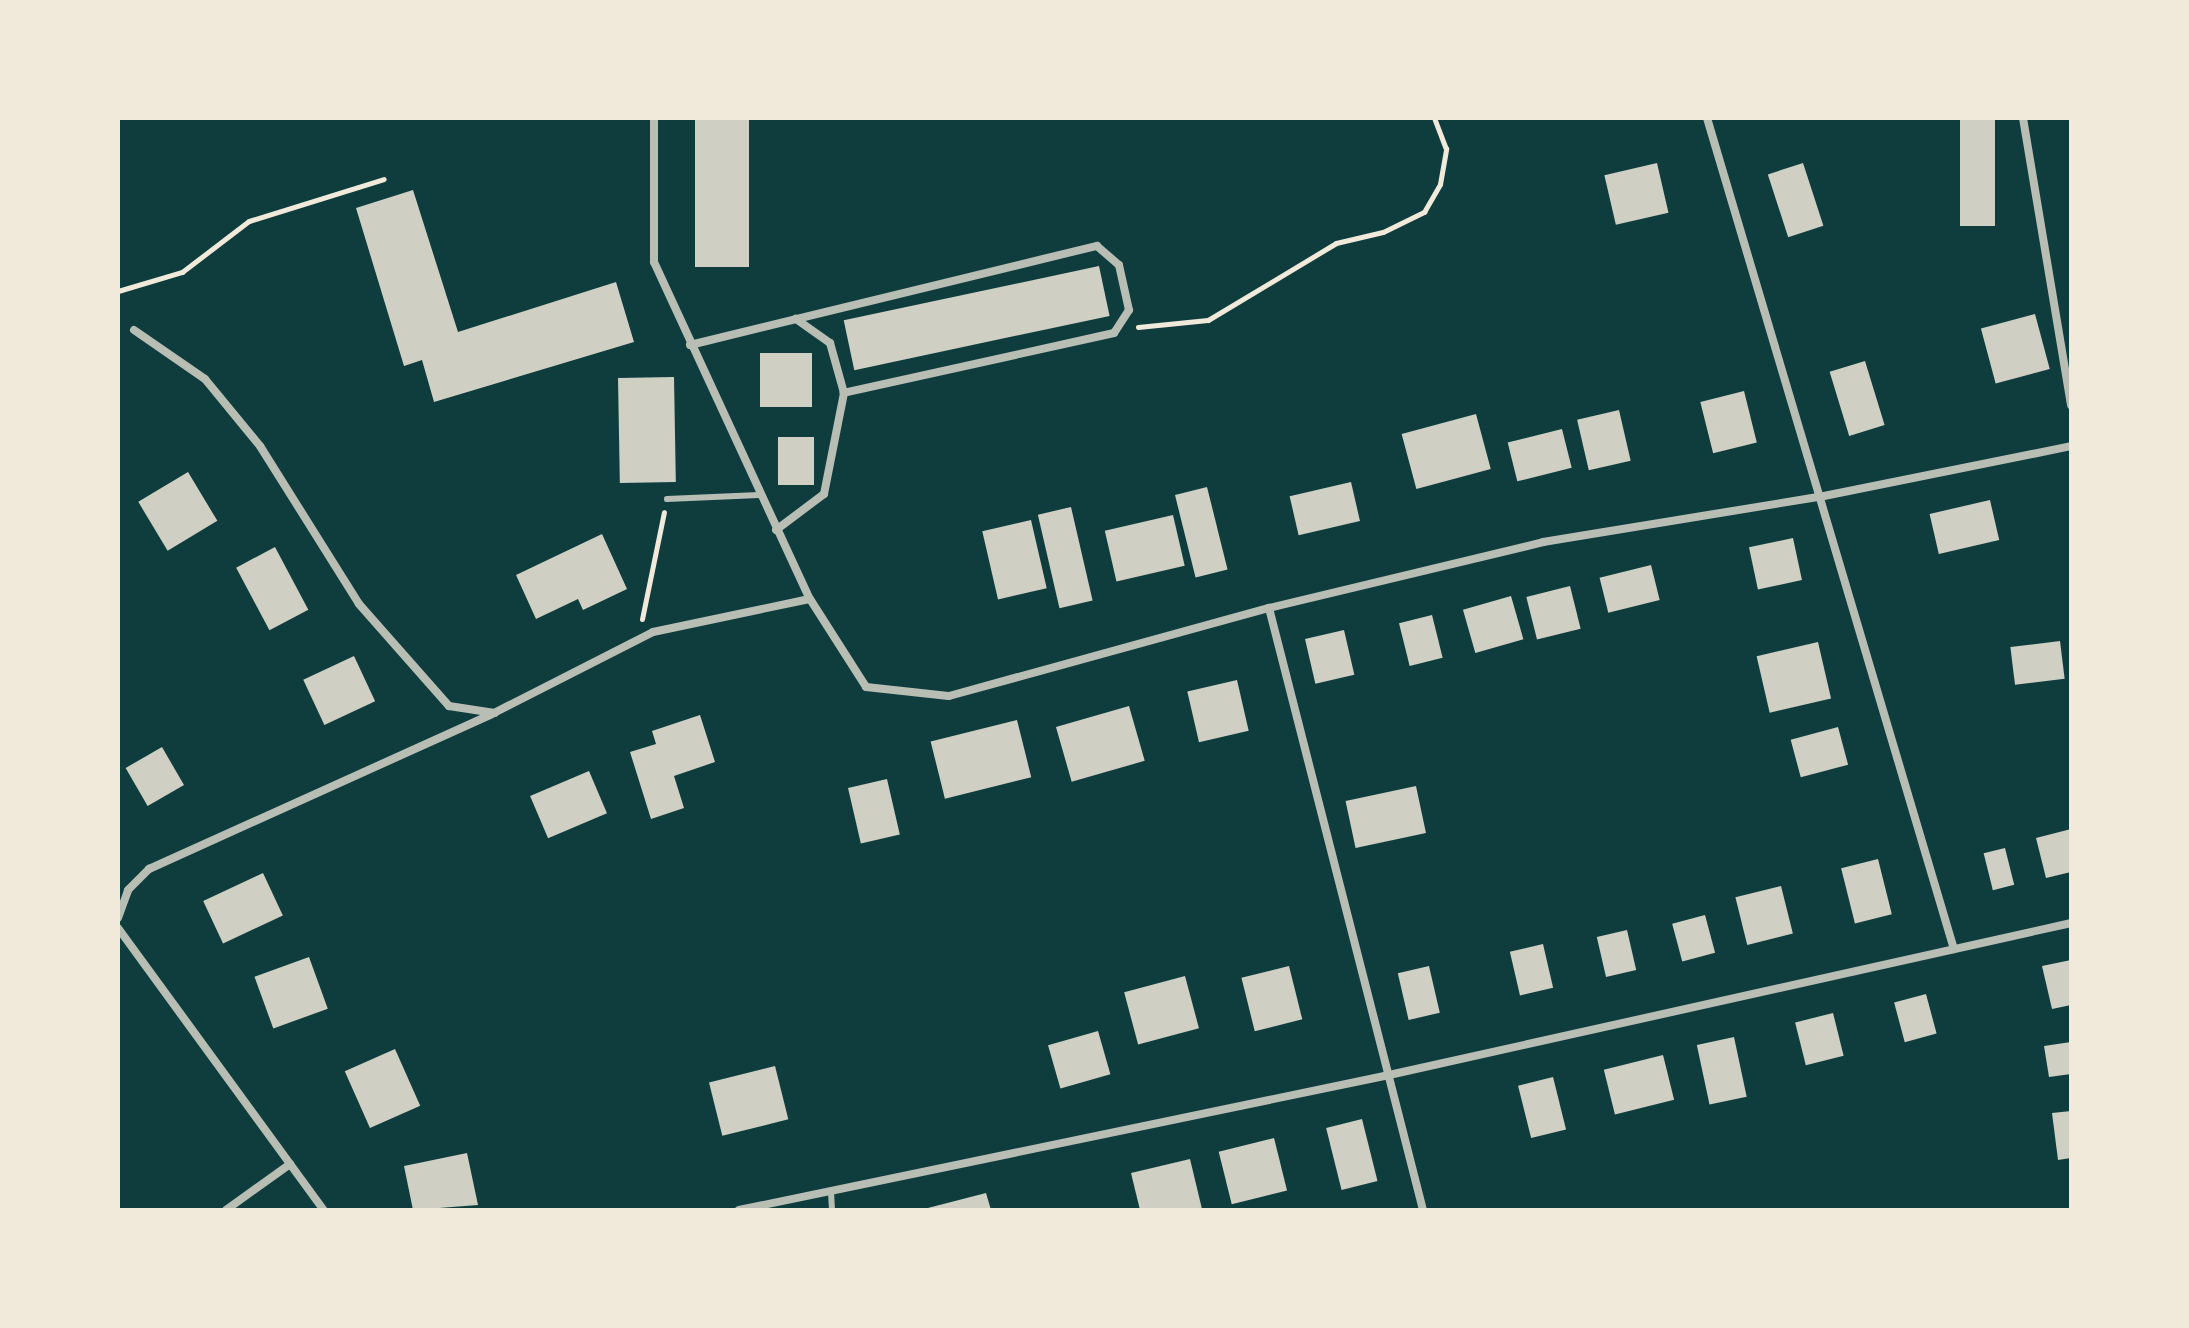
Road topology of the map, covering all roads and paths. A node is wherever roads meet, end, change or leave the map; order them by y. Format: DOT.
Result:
graph roads {
  1 [pos="654,118"];
  2 [pos="1434,118"];
  3 [pos="1707,118"];
  4 [pos="2023,118"];
  5 [pos="384,179"];
  6 [pos="118,291"];
  7 [pos="796,319"];
  8 [pos="1118,326"];
  9 [pos="134,330"];
  10 [pos="690,345"];
  11 [pos="844,393"];
  12 [pos="2071,405"];
  13 [pos="2071,446"];
  14 [pos="759,495"];
  15 [pos="1819,497"];
  16 [pos="667,499"];
  17 [pos="776,530"];
  18 [pos="810,599"];
  19 [pos="1269,608"];
  20 [pos="635,640"];
  21 [pos="494,713"];
  22 [pos="118,918"];
  23 [pos="2071,923"];
  24 [pos="118,928"];
  25 [pos="1954,949"];
  26 [pos="1389,1075"];
  27 [pos="290,1164"];
  28 [pos="831,1191"];
  29 [pos="226,1210"];
  30 [pos="324,1210"];
  31 [pos="739,1210"];
  32 [pos="832,1210"];
  33 [pos="1423,1210"];
  1 -- 10 [label="street"];
  2 -- 8 [label="path"];
  3 -- 15 [label="street"];
  4 -- 12 [label="street"];
  5 -- 6 [label="path"];
  7 -- 8 [label="street"];
  7 -- 10 [label="street"];
  7 -- 11 [label="street"];
  8 -- 11 [label="street"];
  9 -- 21 [label="street"];
  10 -- 14 [label="street"];
  11 -- 17 [label="street"];
  13 -- 15 [label="street"];
  14 -- 16 [label="lane"];
  14 -- 17 [label="street"];
  15 -- 19 [label="street"];
  15 -- 25 [label="street"];
  16 -- 20 [label="path"];
  17 -- 18 [label="street"];
  18 -- 19 [label="street"];
  18 -- 20 [label="street"];
  19 -- 26 [label="street"];
  20 -- 21 [label="street"];
  21 -- 22 [label="street"];
  23 -- 25 [label="street"];
  24 -- 27 [label="street"];
  25 -- 26 [label="street"];
  26 -- 28 [label="street"];
  26 -- 33 [label="street"];
  27 -- 29 [label="street"];
  27 -- 30 [label="street"];
  28 -- 31 [label="street"];
  28 -- 32 [label="lane"];
}
